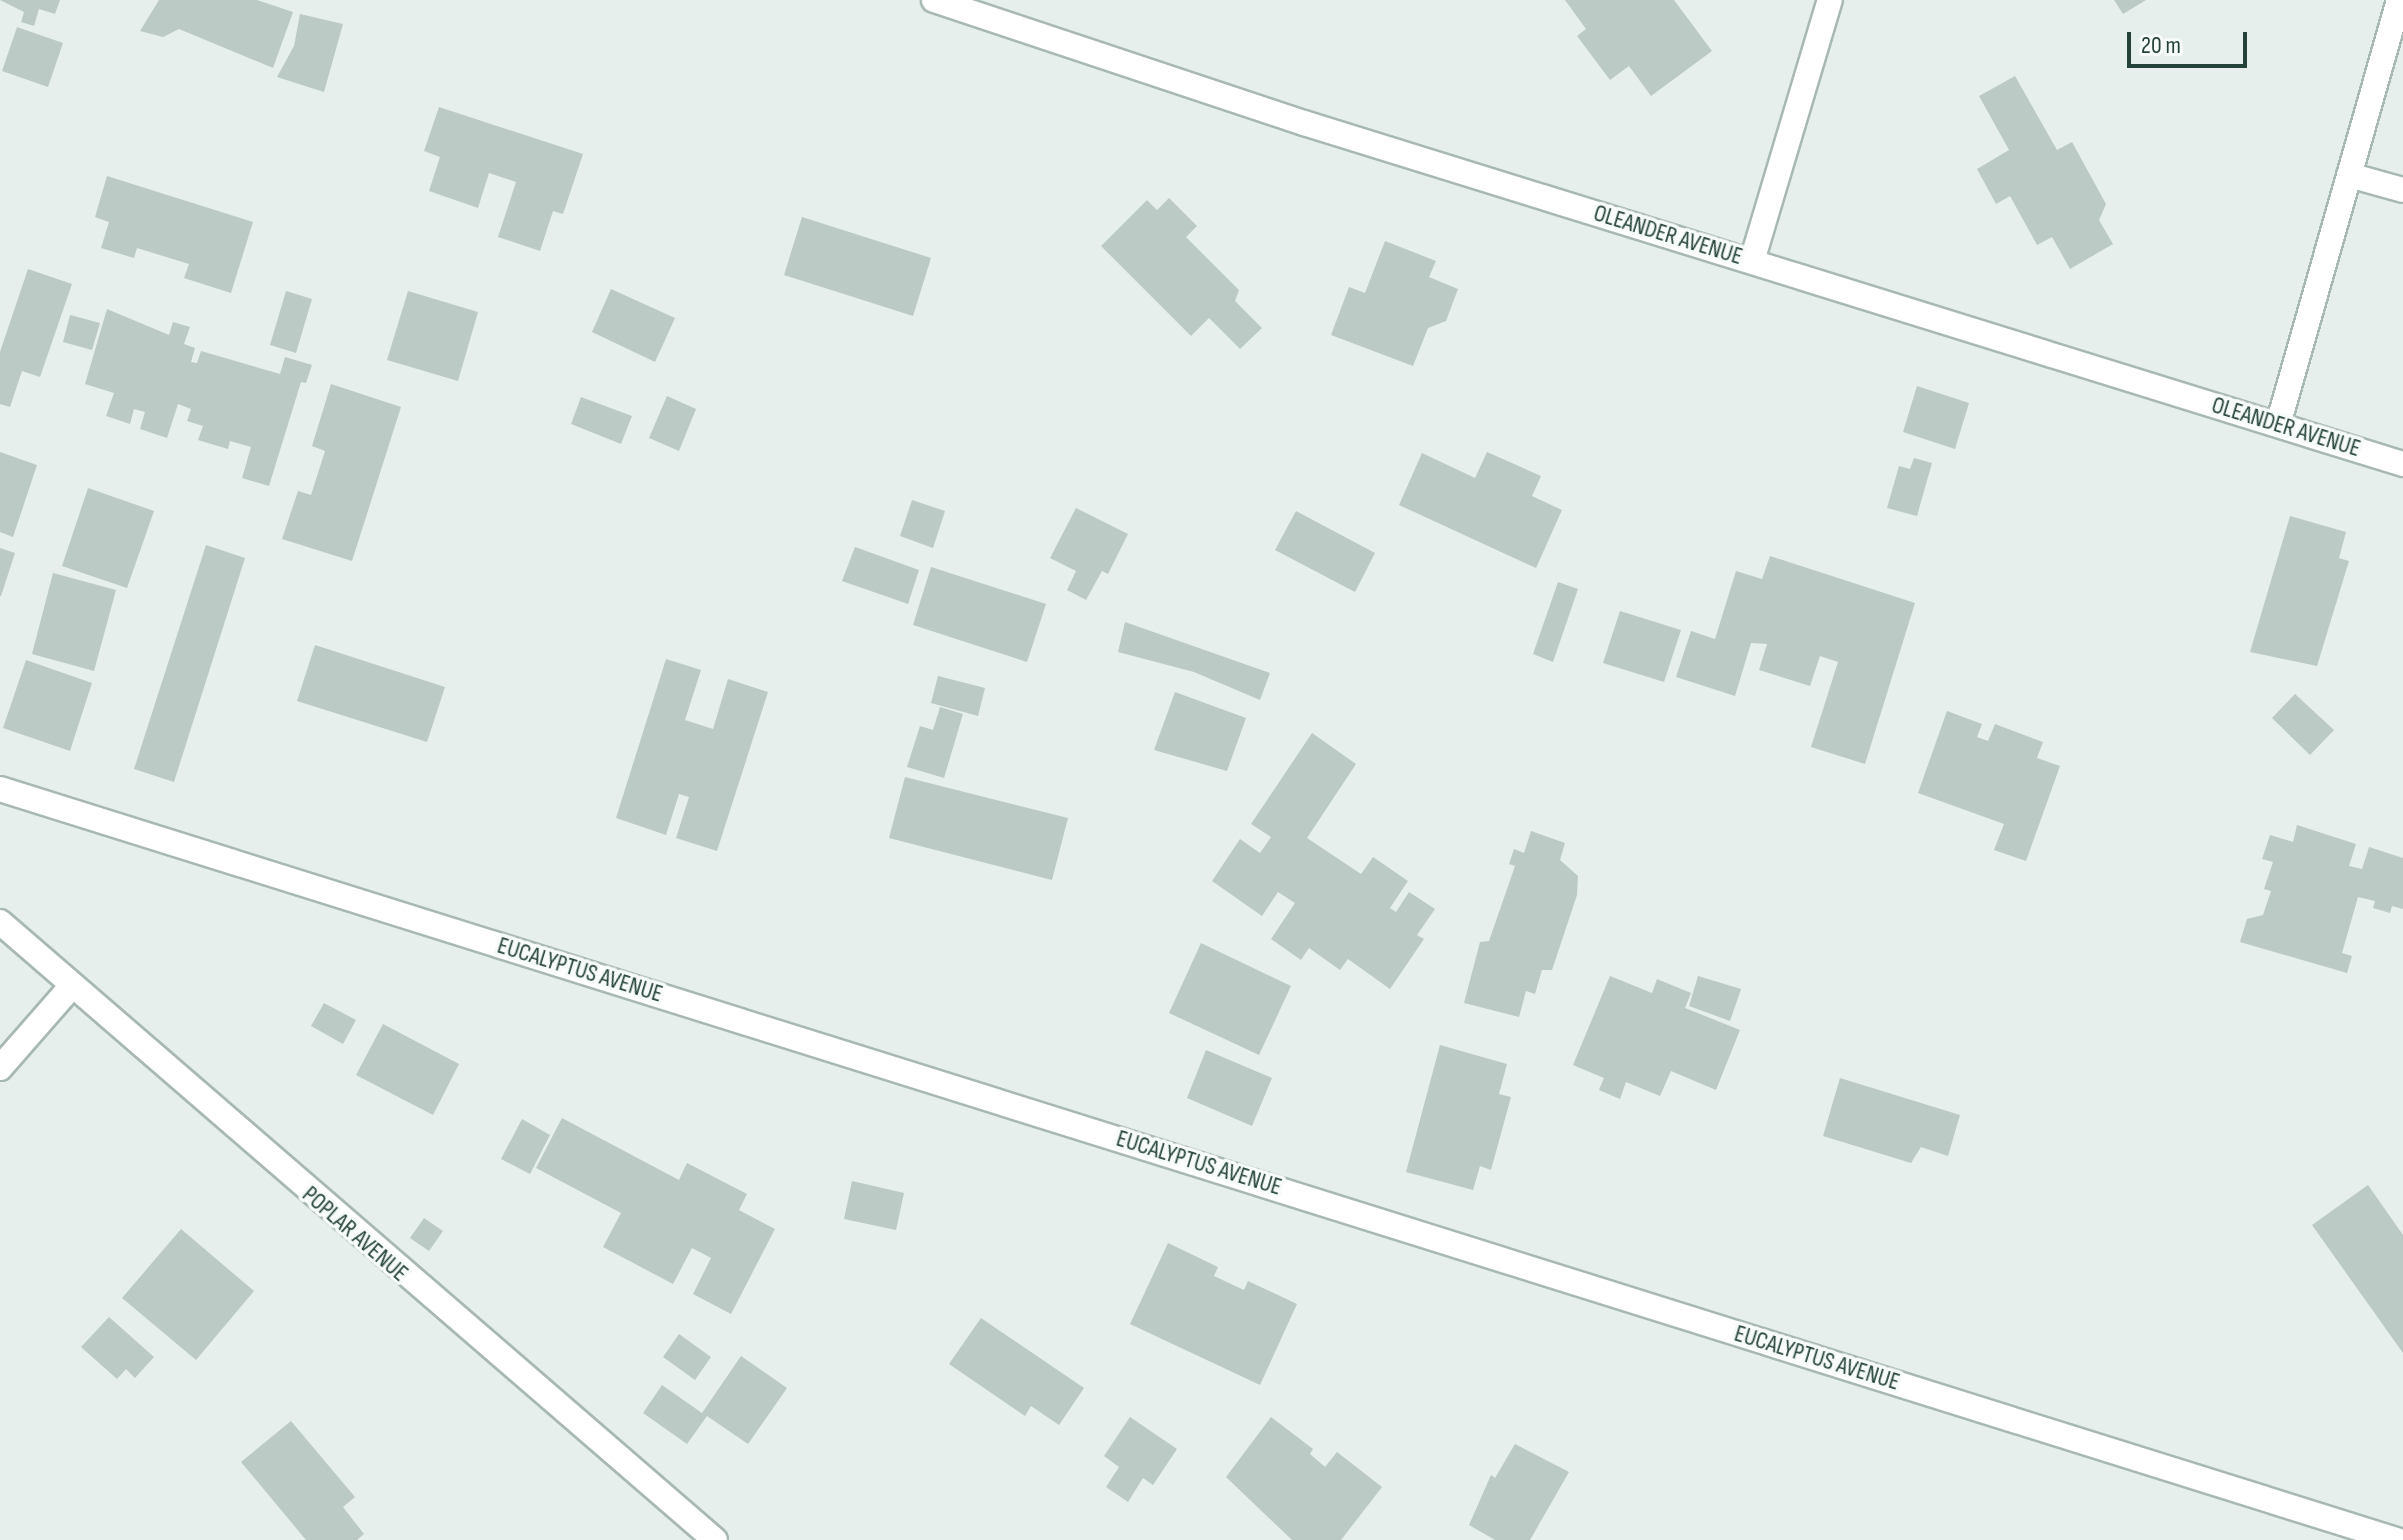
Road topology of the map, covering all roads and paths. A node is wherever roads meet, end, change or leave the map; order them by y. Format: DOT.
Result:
graph roads {
  1 [pos="934,0"];
  2 [pos="1830,0"];
  3 [pos="2399,0"];
  4 [pos="2349,175"];
  5 [pos="2403,190"];
  6 [pos="1752,261"];
  7 [pos="2278,425"];
  8 [pos="2403,464"];
  9 [pos="0,789"];
  10 [pos="0,922"];
  11 [pos="70,988"];
  12 [pos="0,1068"];
  13 [pos="715,1540"];
  14 [pos="2397,1540"];
  1 -- 6 [label="street, OLEANDER AVENUE"];
  2 -- 6 [label="street"];
  3 -- 4 [label="street"];
  4 -- 5 [label="street"];
  4 -- 7 [label="street"];
  6 -- 7 [label="street, OLEANDER AVENUE"];
  7 -- 8 [label="street, OLEANDER AVENUE"];
  9 -- 14 [label="street, EUCALYPTUS AVENUE"];
  10 -- 11 [label="street, POPLAR AVENUE"];
  11 -- 12 [label="street"];
  11 -- 13 [label="street, POPLAR AVENUE"];
}
